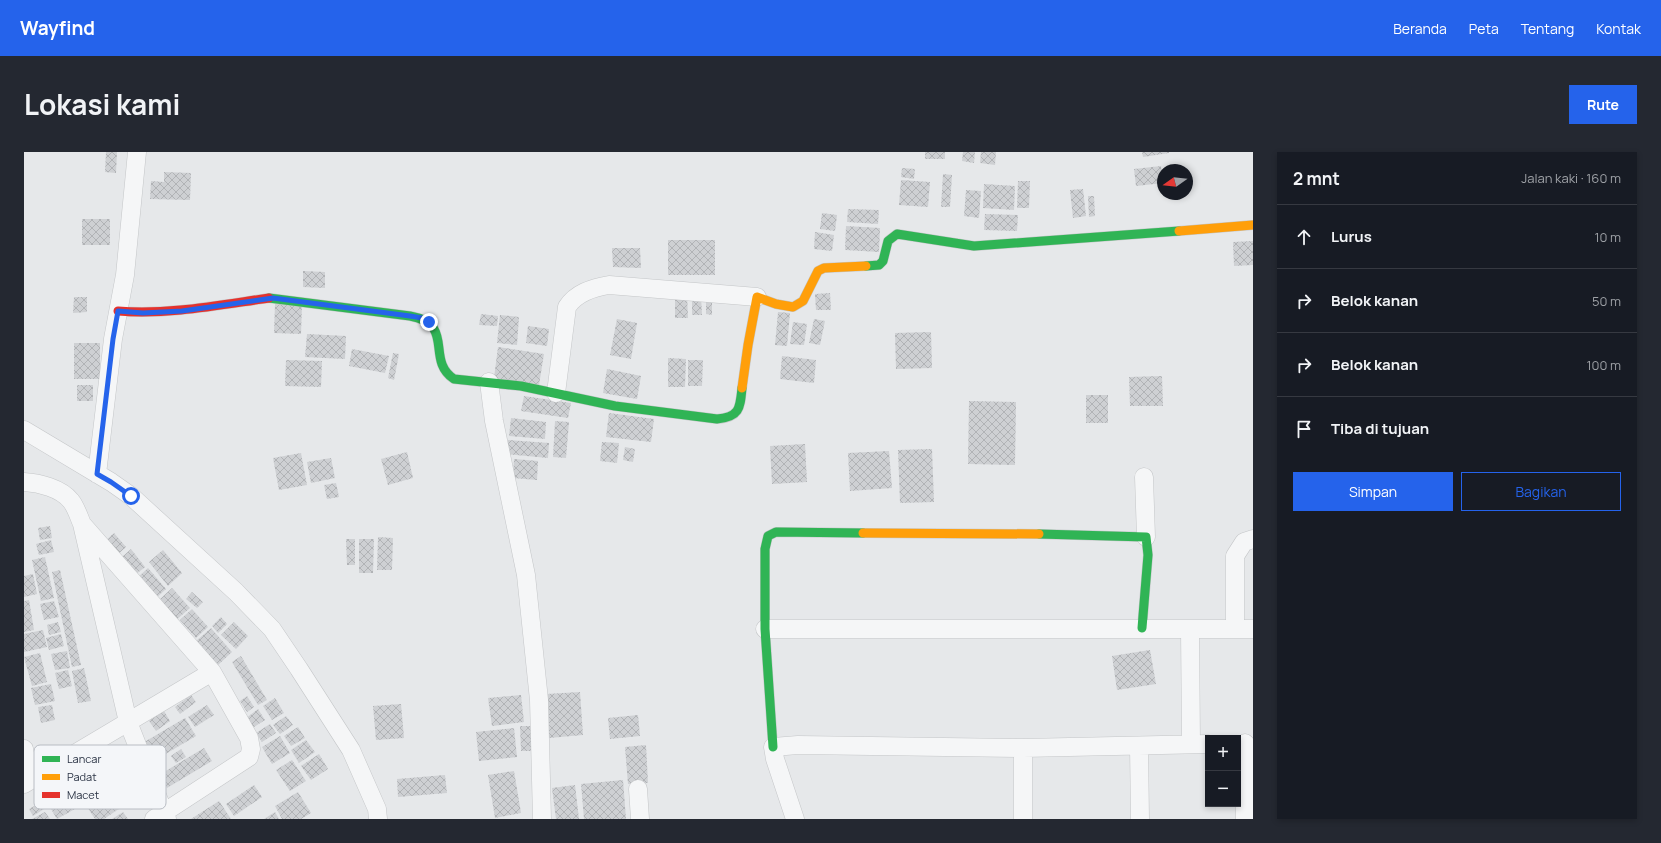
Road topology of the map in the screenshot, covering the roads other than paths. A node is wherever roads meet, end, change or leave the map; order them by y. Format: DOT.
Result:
graph roads {
  1 [pos="136,152"];
  2 [pos="1253,225"];
  3 [pos="757,298"];
  4 [pos="118,311"];
  5 [pos="489,382"];
  6 [pos="556,392"];
  7 [pos="24,430"];
  8 [pos="97,474"];
  9 [pos="1144,477"];
  10 [pos="24,482"];
  11 [pos="82,524"];
  12 [pos="1146,537"];
  13 [pos="1253,539"];
  14 [pos="1142,628"];
  15 [pos="765,629"];
  16 [pos="1190,629"];
  17 [pos="1235,629"];
  18 [pos="1253,629"];
  19 [pos="212,672"];
  20 [pos="128,722"];
  21 [pos="1245,743"];
  22 [pos="1200,744"];
  23 [pos="89,745"];
  24 [pos="136,745"];
  25 [pos="1139,746"];
  26 [pos="773,747"];
  27 [pos="1022,748"];
  28 [pos="24,749"];
  29 [pos="27,782"];
  30 [pos="638,789"];
  31 [pos="377,814"];
  32 [pos="162,817"];
  33 [pos="362,819"];
  34 [pos="542,819"];
  35 [pos="640,819"];
  36 [pos="795,819"];
  37 [pos="1023,819"];
  38 [pos="1140,819"];
  39 [pos="1245,819"];
  1 -- 4 [label="street"];
  2 -- 3 [label="street"];
  3 -- 6 [label="street"];
  3 -- 6 [label="street"];
  4 -- 5 [label="street"];
  4 -- 8 [label="street"];
  5 -- 6 [label="street"];
  5 -- 34 [label="street"];
  7 -- 8 [label="street"];
  8 -- 31 [label="street"];
  9 -- 12 [label="street"];
  10 -- 11 [label="street"];
  11 -- 19 [label="street"];
  11 -- 20 [label="street"];
  12 -- 14 [label="street"];
  12 -- 15 [label="street"];
  13 -- 17 [label="street"];
  14 -- 15 [label="street"];
  14 -- 16 [label="street"];
  15 -- 26 [label="street"];
  16 -- 17 [label="street"];
  16 -- 22 [label="street"];
  17 -- 18 [label="street"];
  19 -- 20 [label="street"];
  19 -- 32 [label="street"];
  20 -- 23 [label="street"];
  20 -- 24 [label="street"];
  21 -- 39 [label="street"];
  22 -- 25 [label="street"];
  25 -- 27 [label="street"];
  25 -- 38 [label="street"];
  26 -- 27 [label="street"];
  26 -- 36 [label="street"];
  27 -- 37 [label="street"];
  28 -- 29 [label="street"];
  30 -- 35 [label="street"];
  31 -- 33 [label="street"];
}
